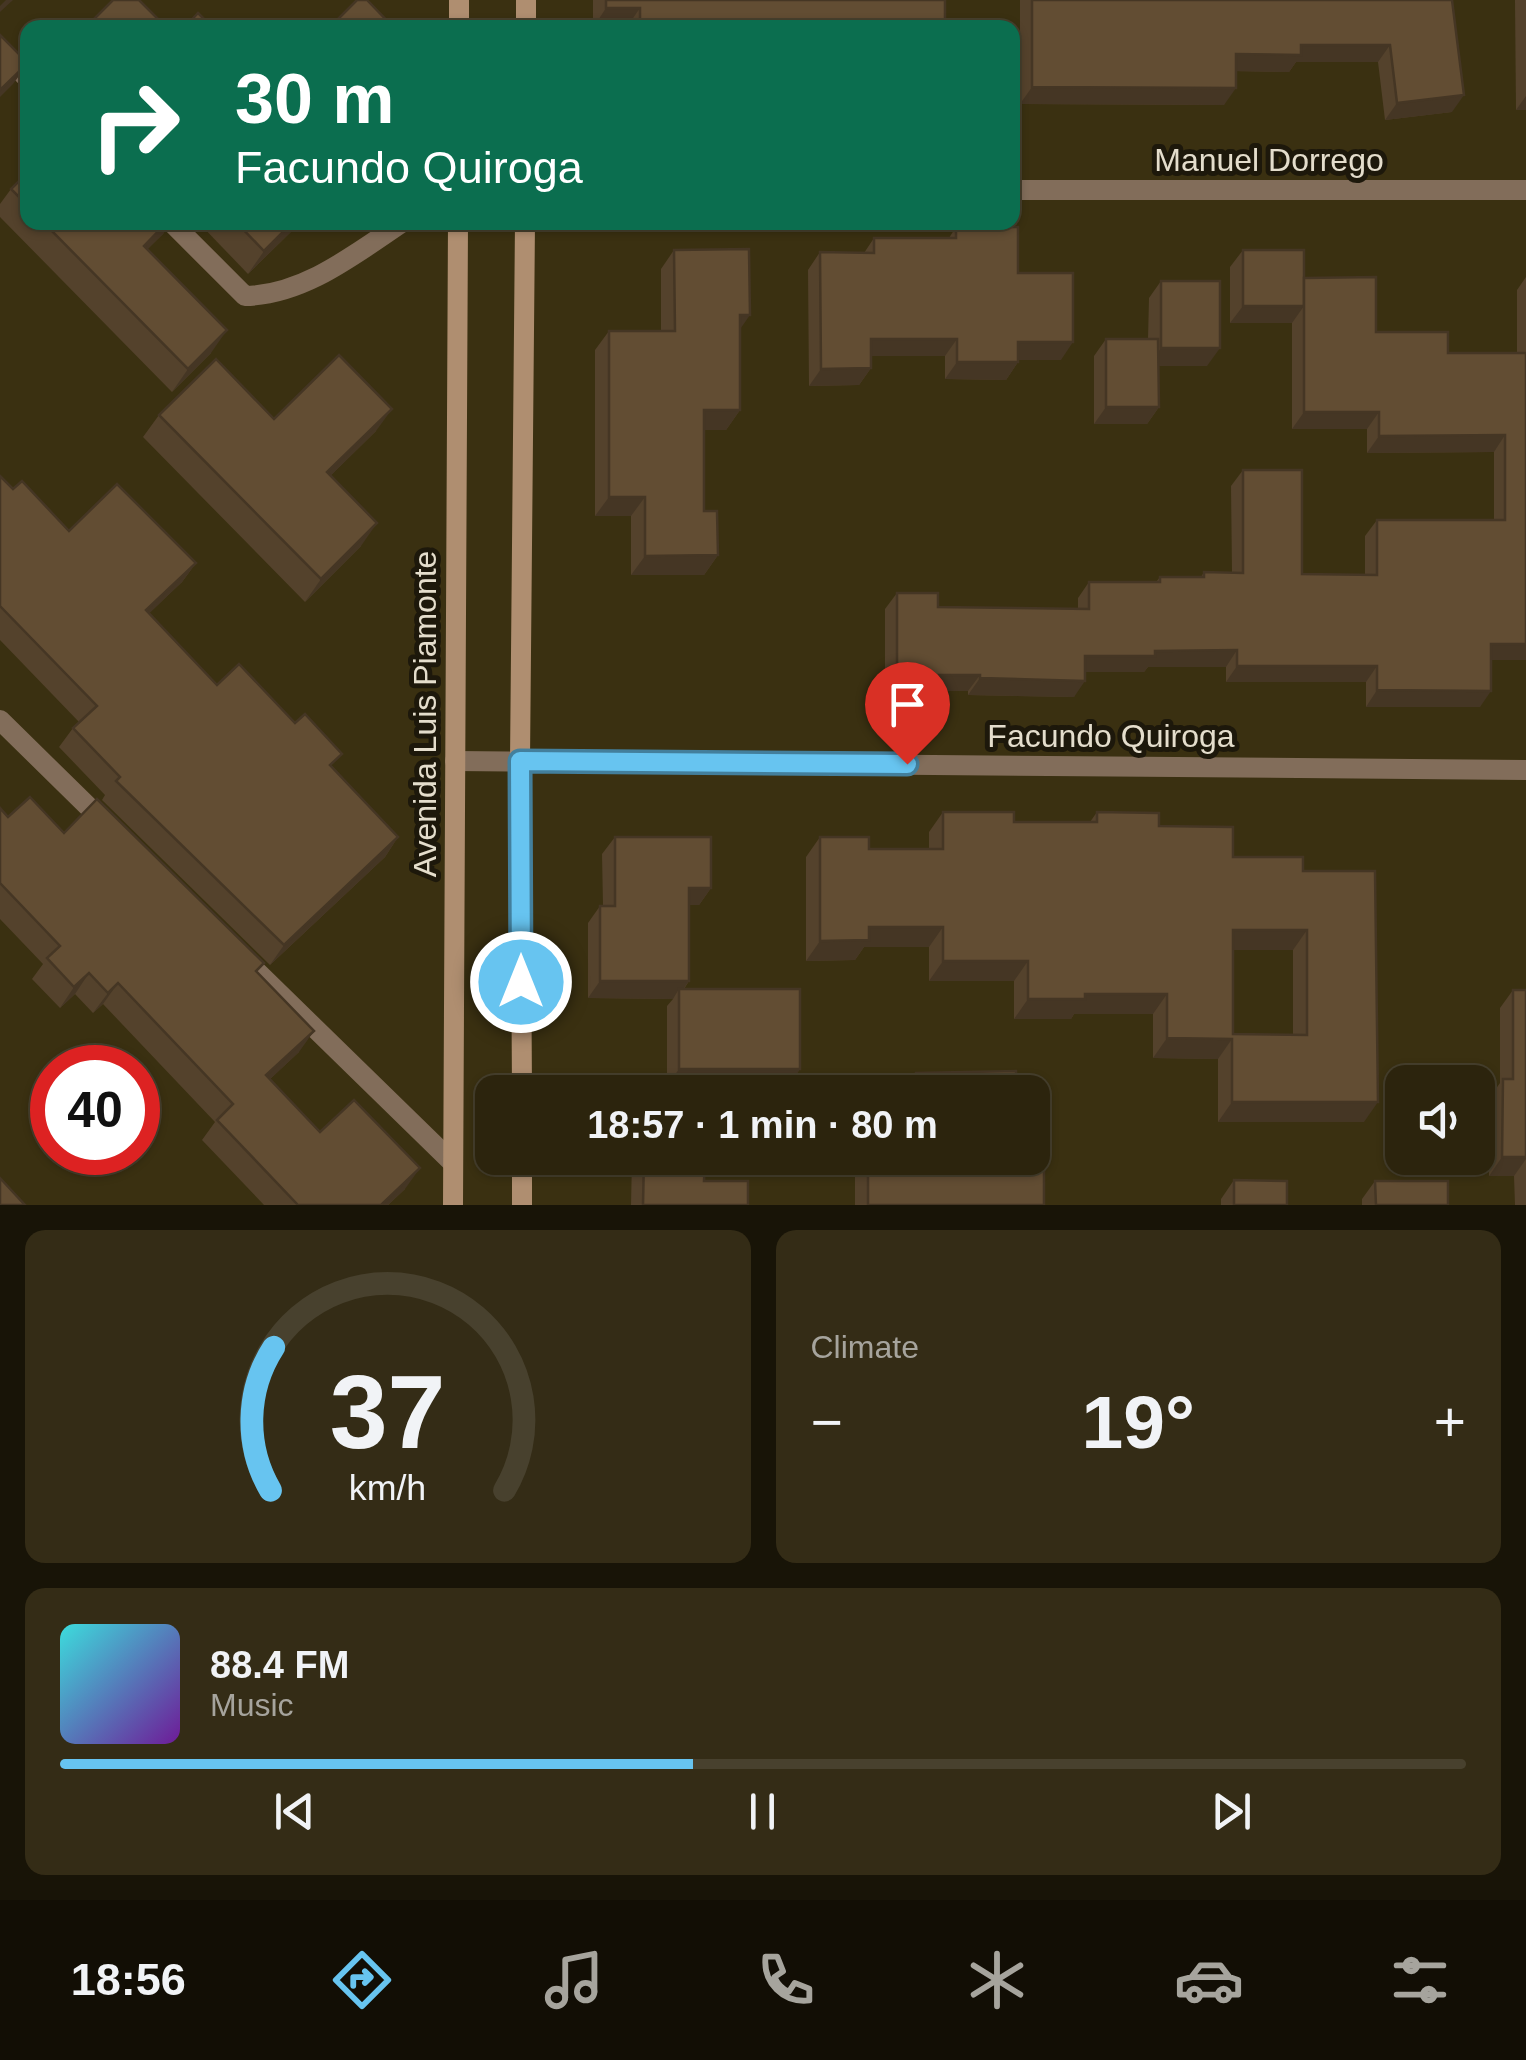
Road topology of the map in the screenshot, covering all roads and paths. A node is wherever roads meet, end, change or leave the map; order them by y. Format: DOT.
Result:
graph roads {
  1 [pos="0,51"];
  2 [pos="20,70"];
  3 [pos="1020,190"];
  4 [pos="1526,190"];
  5 [pos="180,230"];
  6 [pos="391,230"];
  7 [pos="458,230"];
  8 [pos="525,230"];
  9 [pos="0,720"];
  10 [pos="455,761"];
  11 [pos="520,761"];
  12 [pos="1526,770"];
  13 [pos="128,845"];
  14 [pos="226,942"];
  15 [pos="522,1075"];
  16 [pos="453,1164"];
  17 [pos="522,1175"];
  18 [pos="453,1205"];
  19 [pos="522,1205"];
  1 -- 2 [label="street"];
  3 -- 4 [label="street, Manuel Dorrego"];
  5 -- 6 [label="street"];
  7 -- 10 [label="street, Avenida Luis Piamonte"];
  8 -- 11 [label="street"];
  9 -- 13 [label="street"];
  10 -- 11 [label="street, Facundo Quiroga"];
  10 -- 16 [label="street, Avenida Luis Piamonte"];
  11 -- 12 [label="street, Facundo Quiroga"];
  11 -- 15 [label="street"];
  14 -- 16 [label="street"];
  16 -- 18 [label="street, Avenida Luis Piamonte"];
  17 -- 19 [label="street"];
}
